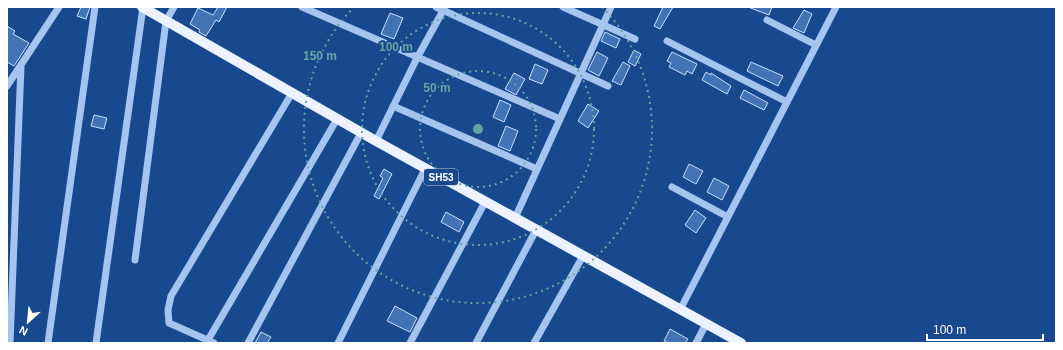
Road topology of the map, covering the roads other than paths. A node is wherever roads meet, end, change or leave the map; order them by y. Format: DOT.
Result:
graph roads {
  1 [pos="58,7"];
  2 [pos="95,7"];
  3 [pos="143,7"];
  4 [pos="174,7"];
  5 [pos="302,7"];
  6 [pos="436,7"];
  7 [pos="563,7"];
  8 [pos="611,7"];
  9 [pos="836,7"];
  10 [pos="444,9"];
  11 [pos="767,20"];
  12 [pos="166,21"];
  13 [pos="603,26"];
  14 [pos="635,39"];
  15 [pos="667,41"];
  16 [pos="816,45"];
  17 [pos="417,58"];
  18 [pos="21,66"];
  19 [pos="581,73"];
  20 [pos="7,86"];
  21 [pos="608,86"];
  22 [pos="292,93"];
  23 [pos="787,102"];
  24 [pos="393,106"];
  25 [pos="337,119"];
  26 [pos="560,119"];
  27 [pos="361,133"];
  28 [pos="376,141"];
  29 [pos="425,169"];
  30 [pos="537,169"];
  31 [pos="672,187"];
  32 [pos="485,202"];
  33 [pos="728,217"];
  34 [pos="515,218"];
  35 [pos="536,230"];
  36 [pos="584,256"];
  37 [pos="135,260"];
  38 [pos="680,310"];
  39 [pos="706,324"];
  40 [pos="211,342"];
  41 [pos="10,343"];
  42 [pos="48,343"];
  43 [pos="96,343"];
  44 [pos="248,343"];
  45 [pos="338,343"];
  46 [pos="410,343"];
  47 [pos="476,343"];
  48 [pos="534,343"];
  49 [pos="696,343"];
  50 [pos="741,343"];
  1 -- 18 [label="street"];
  2 -- 42 [label="street"];
  3 -- 12 [label="main road, SH53"];
  3 -- 43 [label="street"];
  4 -- 12 [label="street"];
  5 -- 17 [label="street"];
  6 -- 10 [label="street"];
  7 -- 13 [label="street"];
  8 -- 13 [label="street"];
  9 -- 16 [label="street"];
  10 -- 17 [label="street"];
  10 -- 19 [label="street"];
  11 -- 16 [label="street"];
  12 -- 22 [label="main road, SH53"];
  12 -- 37 [label="street"];
  13 -- 14 [label="street"];
  13 -- 19 [label="street"];
  15 -- 23 [label="street"];
  16 -- 23 [label="street"];
  17 -- 24 [label="street"];
  17 -- 26 [label="street"];
  18 -- 20 [label="street"];
  18 -- 41 [label="street"];
  19 -- 21 [label="street"];
  19 -- 26 [label="street"];
  22 -- 25 [label="main road, SH53"];
  22 -- 40 [label="street"];
  23 -- 33 [label="street"];
  24 -- 28 [label="street"];
  24 -- 30 [label="street"];
  25 -- 27 [label="main road, SH53"];
  25 -- 40 [label="street"];
  26 -- 30 [label="street"];
  27 -- 28 [label="main road, SH53"];
  27 -- 44 [label="street"];
  28 -- 29 [label="main road, SH53"];
  29 -- 32 [label="main road, SH53"];
  29 -- 45 [label="street"];
  30 -- 34 [label="street"];
  31 -- 33 [label="street"];
  32 -- 34 [label="main road, SH53"];
  32 -- 46 [label="street"];
  33 -- 38 [label="street"];
  34 -- 35 [label="main road, SH53"];
  35 -- 36 [label="main road, SH53"];
  35 -- 47 [label="street"];
  36 -- 38 [label="main road, SH53"];
  36 -- 48 [label="street"];
  38 -- 39 [label="main road, SH53"];
  39 -- 49 [label="street"];
  39 -- 50 [label="main road, SH53"];
}
